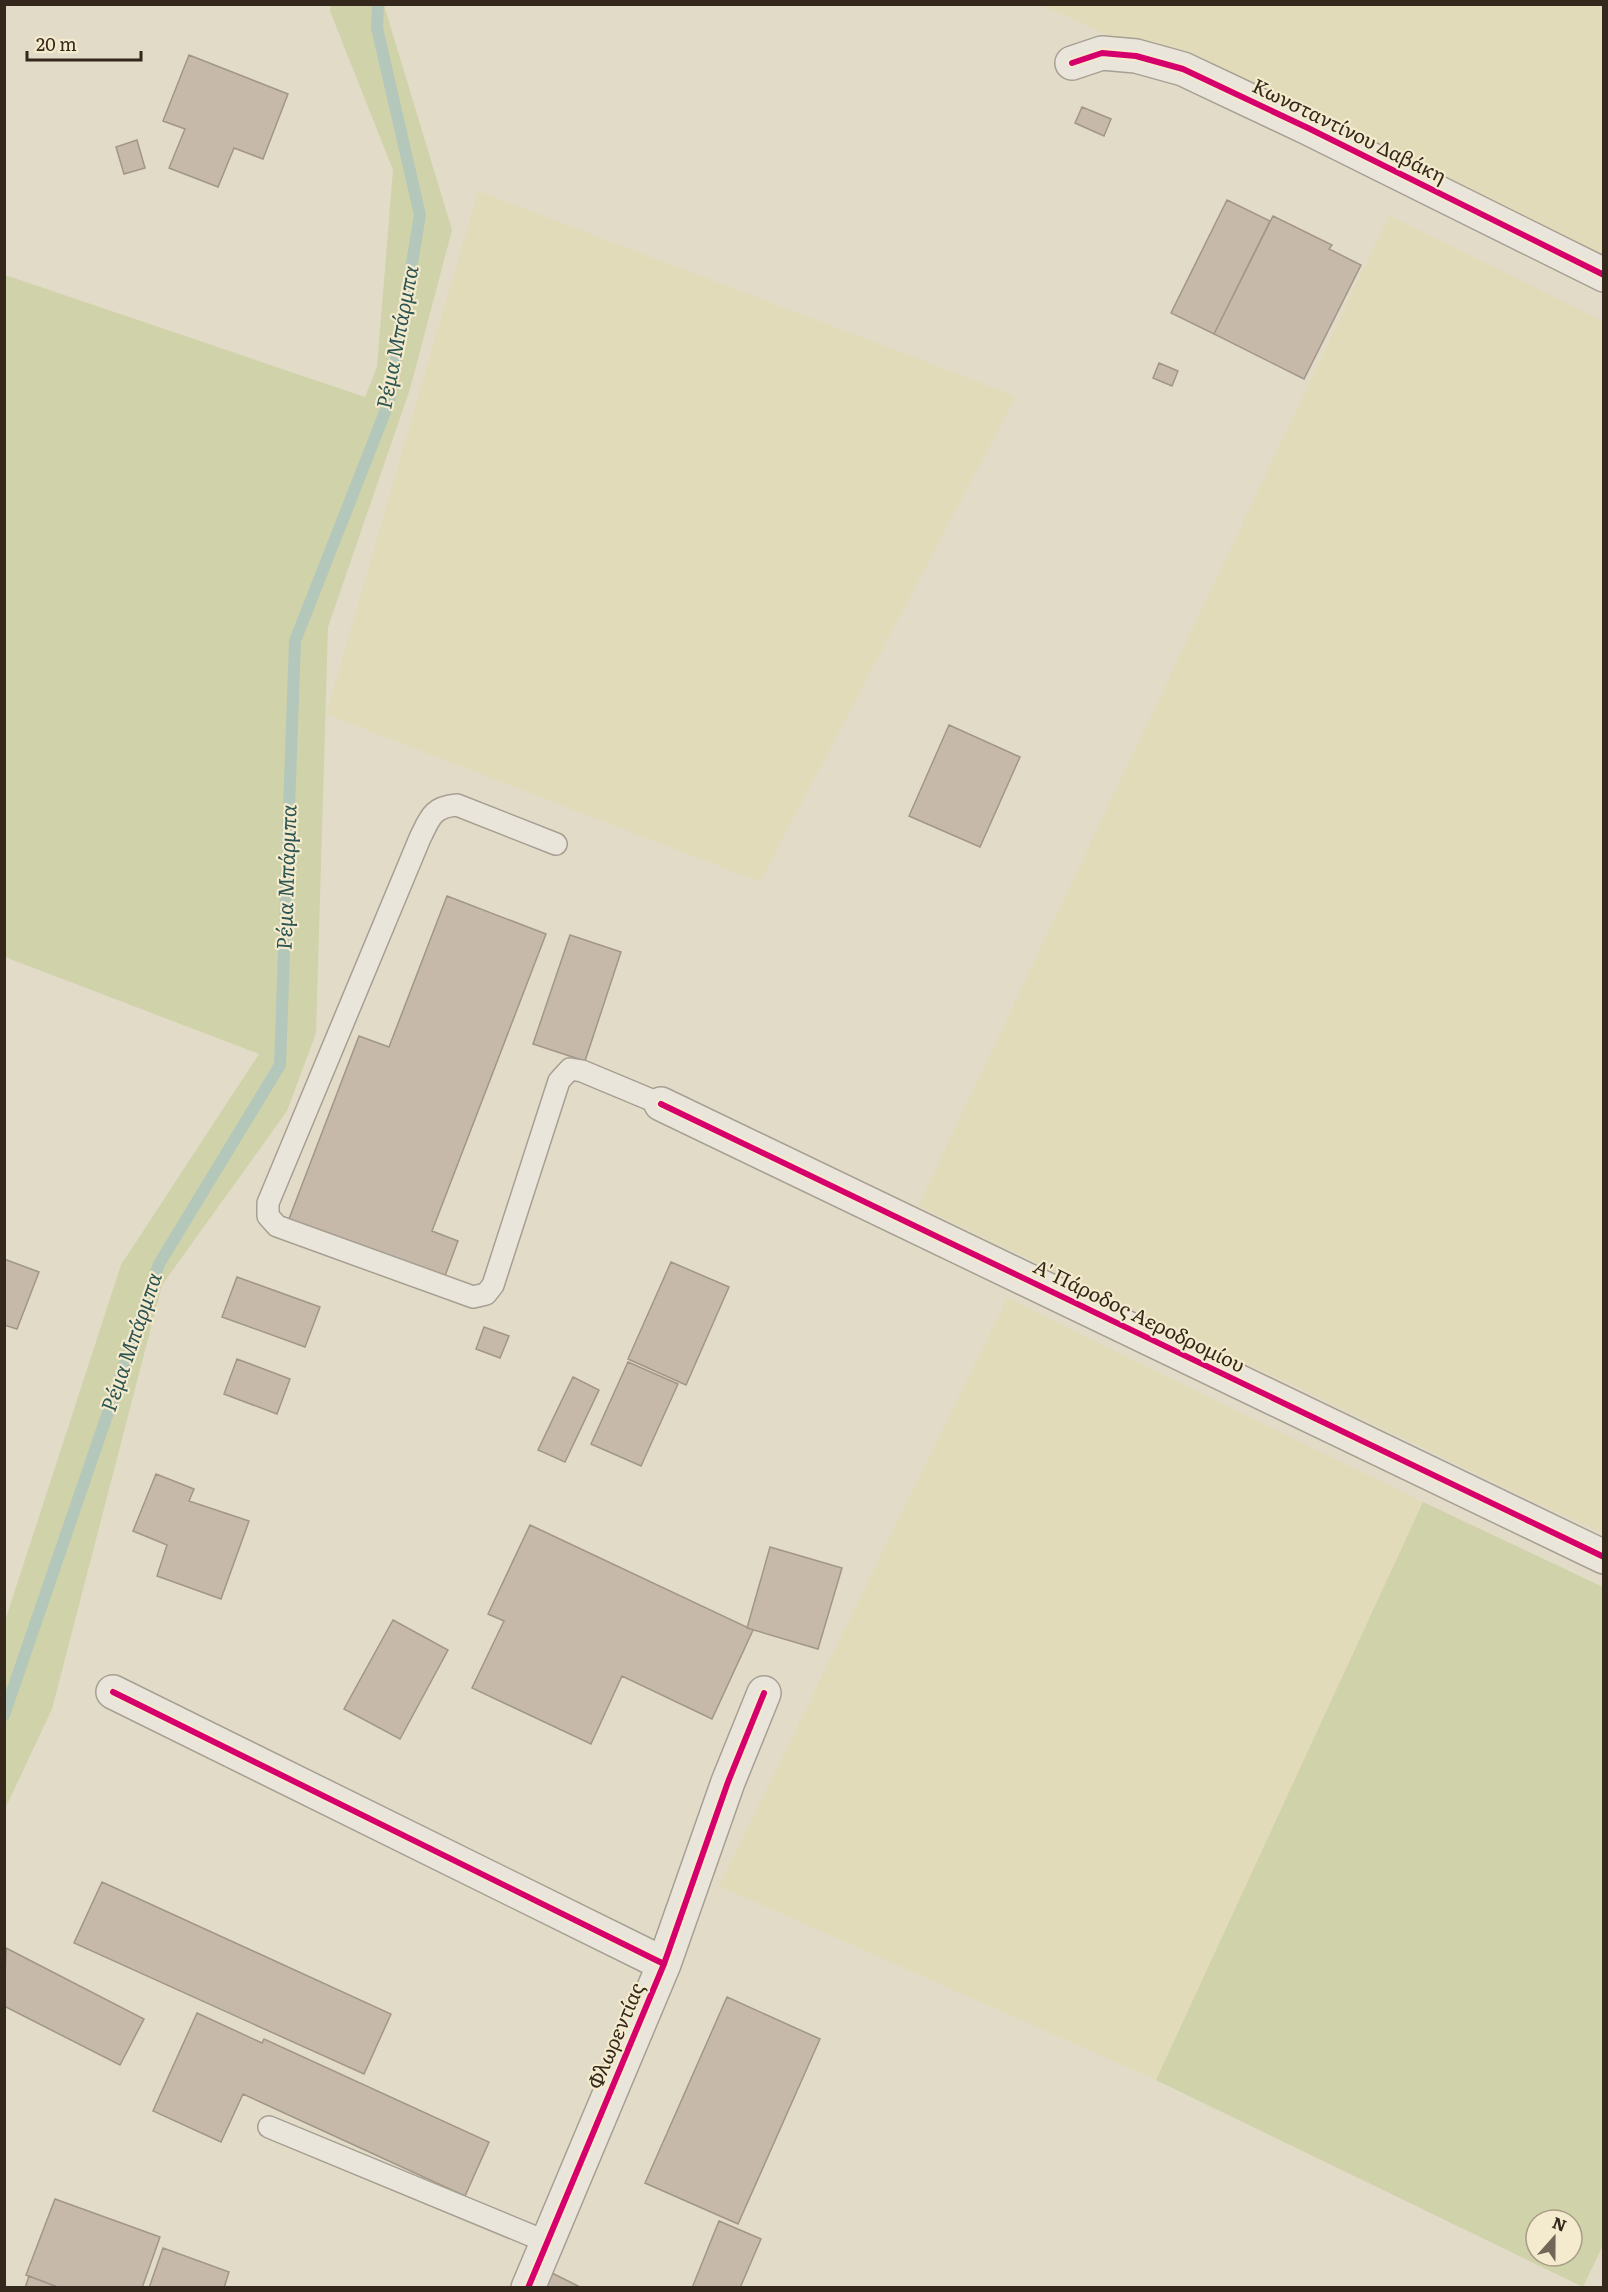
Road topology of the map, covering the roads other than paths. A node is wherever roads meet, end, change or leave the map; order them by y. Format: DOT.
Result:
graph roads {
  1 [pos="1072,63"];
  2 [pos="1604,275"];
  3 [pos="556,844"];
  4 [pos="661,1104"];
  5 [pos="1604,1557"];
  6 [pos="112,1692"];
  7 [pos="764,1693"];
  8 [pos="664,1964"];
  9 [pos="268,2127"];
  10 [pos="547,2242"];
  11 [pos="528,2288"];
  1 -- 2 [label="street, Κωνσταντίνου Δαβάκη"];
  3 -- 4 [label="lane"];
  4 -- 5 [label="street, Α' Πάροδος Αεροδρομίου"];
  6 -- 8 [label="street"];
  7 -- 8 [label="street, Φλωρεντίας"];
  8 -- 10 [label="street, Φλωρεντίας"];
  9 -- 10 [label="lane"];
  10 -- 11 [label="street, Φλωρεντίας"];
}
